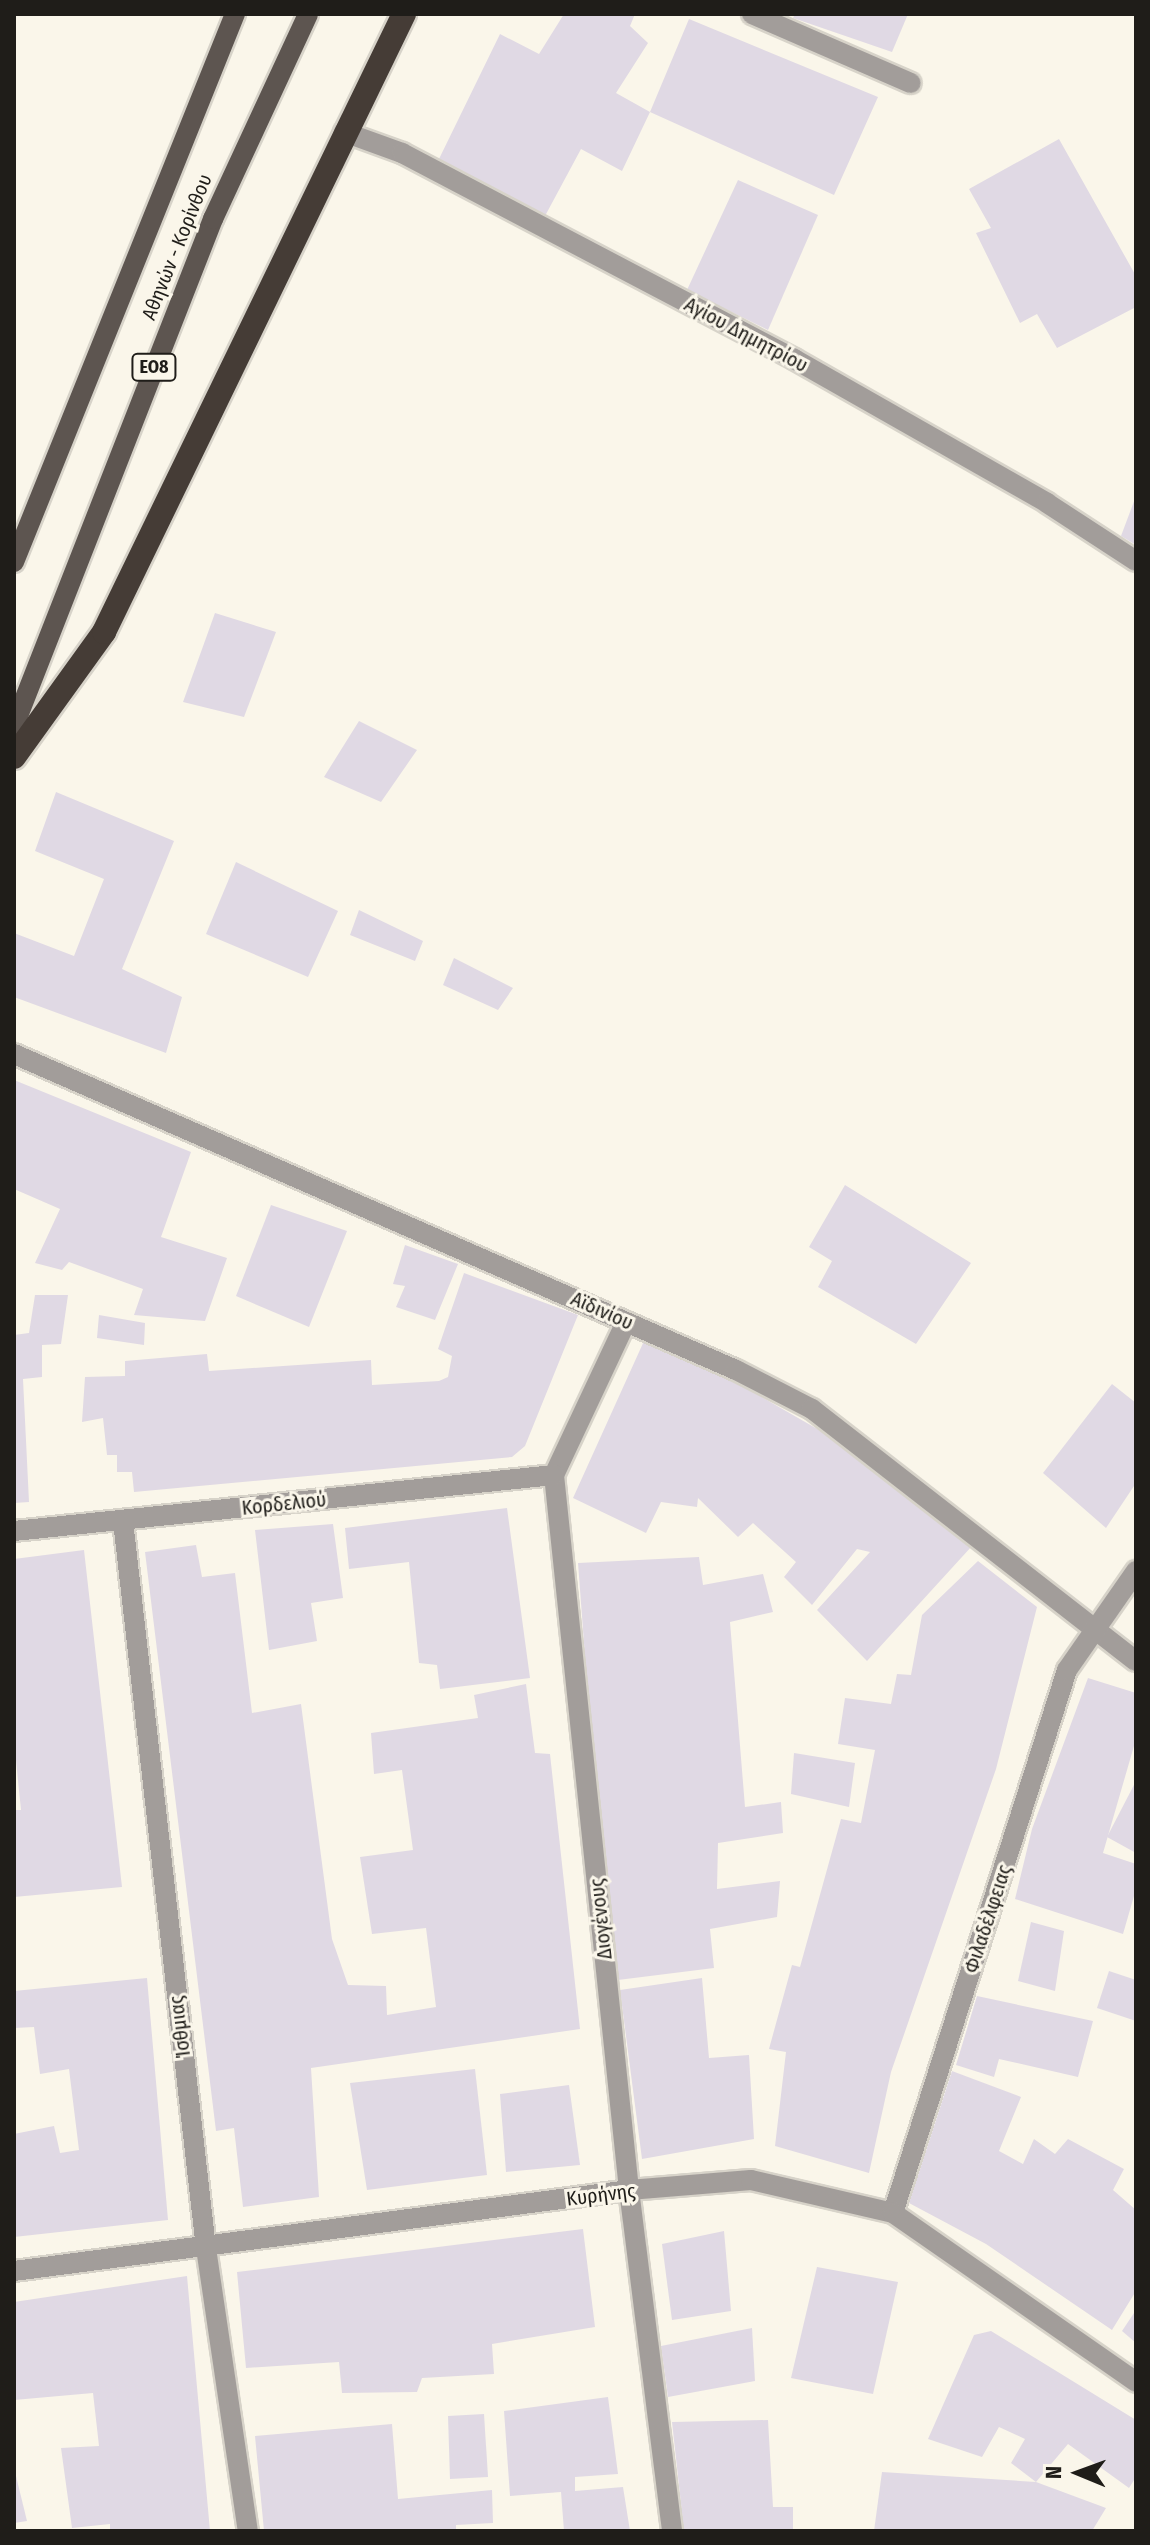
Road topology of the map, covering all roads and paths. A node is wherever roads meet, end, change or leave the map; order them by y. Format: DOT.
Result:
graph roads {
  1 [pos="238,14"];
  2 [pos="308,14"];
  3 [pos="404,14"];
  4 [pos="752,14"];
  5 [pos="777,19"];
  6 [pos="911,83"];
  7 [pos="344,132"];
  8 [pos="1136,561"];
  9 [pos="14,562"];
  10 [pos="14,726"];
  11 [pos="14,757"];
  12 [pos="14,1054"];
  13 [pos="626,1322"];
  14 [pos="554,1475"];
  15 [pos="123,1521"];
  16 [pos="14,1531"];
  17 [pos="1136,1571"];
  18 [pos="1095,1631"];
  19 [pos="1136,1661"];
  20 [pos="629,2190"];
  21 [pos="893,2213"];
  22 [pos="206,2248"];
  23 [pos="14,2271"];
  24 [pos="1136,2382"];
  25 [pos="248,2531"];
  26 [pos="672,2531"];
  1 -- 9 [label="main road, Αθηνών - Κορίνθου"];
  2 -- 10 [label="main road, Αθηνών - Κορίνθου / ΕΟ8"];
  3 -- 7 [label="highway"];
  4 -- 5 [label="street"];
  5 -- 6 [label="street"];
  7 -- 8 [label="street, Αγίου Δημητρίου"];
  7 -- 11 [label="highway"];
  12 -- 13 [label="street, Αϊδινίου"];
  13 -- 14 [label="street"];
  13 -- 18 [label="street, Αϊδινίου"];
  14 -- 15 [label="street, Κορδελιού"];
  14 -- 20 [label="street, Διογένους"];
  15 -- 16 [label="street, Κορδελιού"];
  15 -- 22 [label="street, Ίσθμιας"];
  17 -- 18 [label="street"];
  18 -- 19 [label="street, Αϊδινίου"];
  18 -- 21 [label="street, Φιλαδέλφειας"];
  20 -- 21 [label="street, Κυρήνης"];
  20 -- 22 [label="street, Κυρήνης"];
  20 -- 26 [label="street, Διογένους"];
  21 -- 24 [label="street, Κυρήνης"];
  22 -- 23 [label="street, Κυρήνης"];
  22 -- 25 [label="street, Ίσθμιας"];
}
